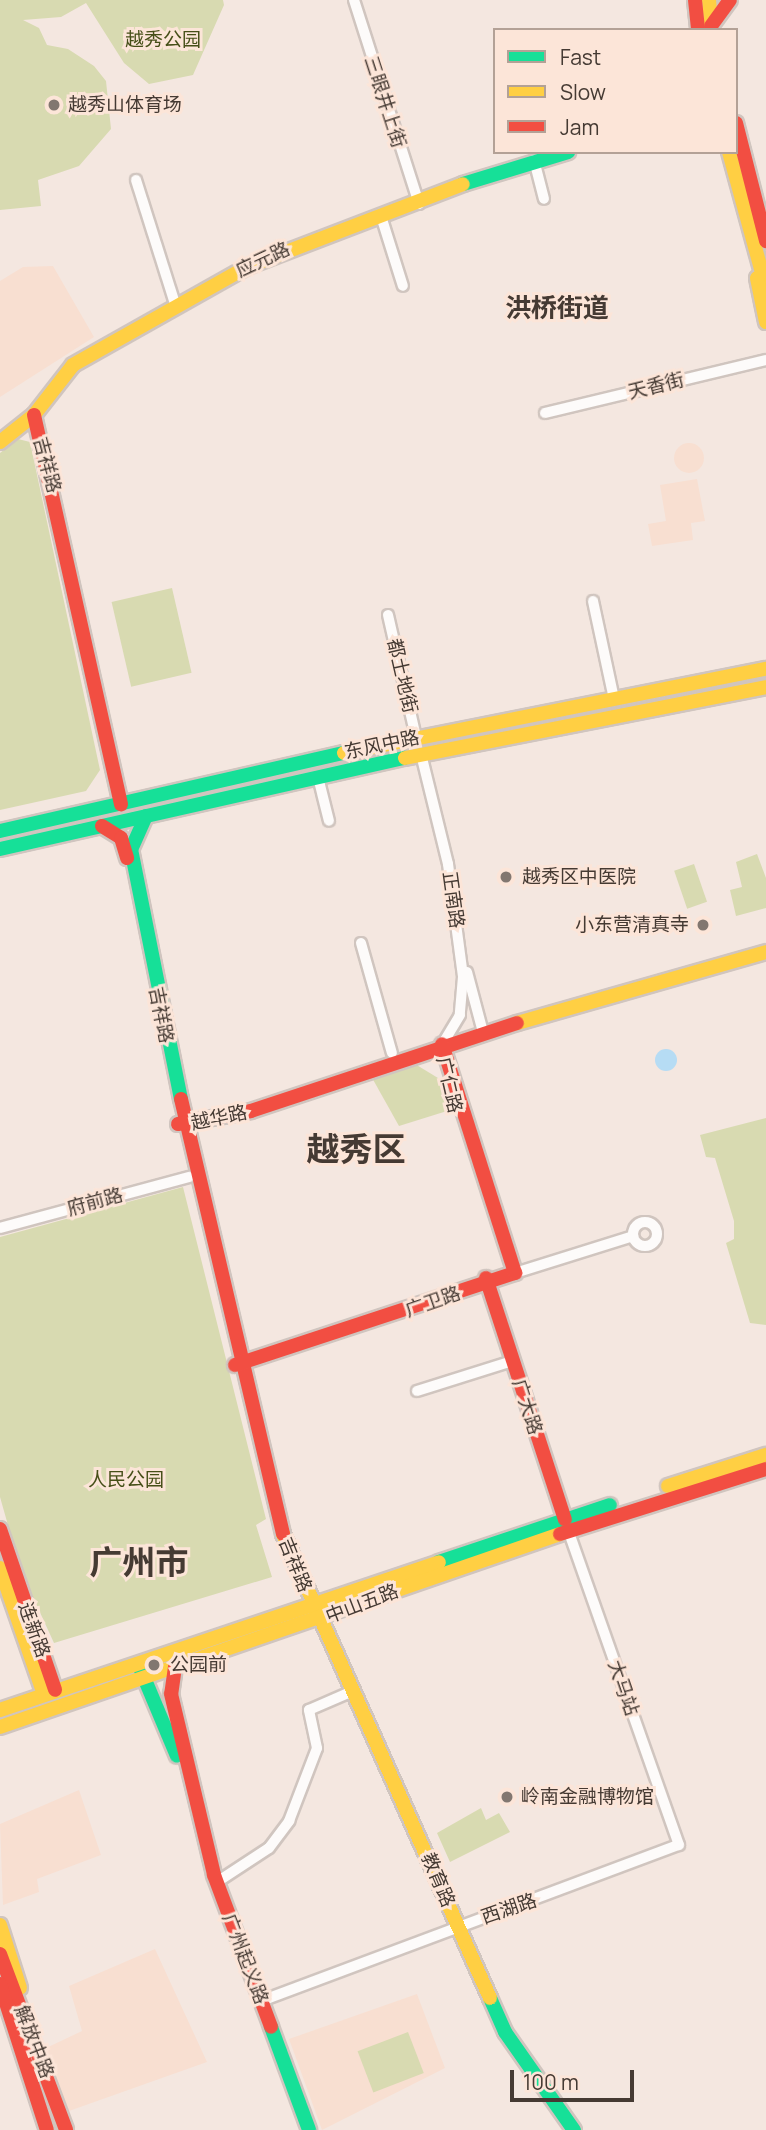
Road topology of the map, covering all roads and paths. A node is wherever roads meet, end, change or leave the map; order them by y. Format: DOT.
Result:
graph roads {
  1 [pos="354,0"];
  2 [pos="695,0"];
  3 [pos="709,0"];
  4 [pos="730,0"];
  5 [pos="739,0"];
  6 [pos="719,11"];
  7 [pos="707,28"];
  8 [pos="707,28"];
  9 [pos="708,28"];
  10 [pos="738,131"];
  11 [pos="560,154"];
  12 [pos="730,154"];
  13 [pos="534,160"];
  14 [pos="136,180"];
  15 [pos="544,199"];
  16 [pos="419,204"];
  17 [pos="381,216"];
  18 [pos="748,225"];
  19 [pos="766,242"];
  20 [pos="403,286"];
  21 [pos="766,287"];
  22 [pos="174,304"];
  23 [pos="766,322"];
  24 [pos="766,360"];
  25 [pos="545,413"];
  26 [pos="34,415"];
  27 [pos="0,442"];
  28 [pos="593,601"];
  29 [pos="388,615"];
  30 [pos="766,669"];
  31 [pos="766,687"];
  32 [pos="614,699"];
  33 [pos="416,737"];
  34 [pos="421,754"];
  35 [pos="318,777"];
  36 [pos="121,804"];
  37 [pos="146,816"];
  38 [pos="328,821"];
  39 [pos="102,826"];
  40 [pos="0,831"];
  41 [pos="0,849"];
  42 [pos="459,941"];
  43 [pos="361,943"];
  44 [pos="766,952"];
  45 [pos="483,1032"];
  46 [pos="442,1044"];
  47 [pos="393,1053"];
  48 [pos="182,1124"];
  49 [pos="189,1177"];
  50 [pos="0,1228"];
  51 [pos="633,1237"];
  52 [pos="511,1272"];
  53 [pos="487,1280"];
  54 [pos="512,1361"];
  55 [pos="239,1364"];
  56 [pos="417,1391"];
  57 [pos="766,1455"];
  58 [pos="766,1469"];
  59 [pos="722,1475"];
  60 [pos="566,1525"];
  61 [pos="0,1529"];
  62 [pos="0,1568"];
  63 [pos="308,1607"];
  64 [pos="321,1620"];
  65 [pos="134,1663"];
  66 [pos="175,1668"];
  67 [pos="146,1677"];
  68 [pos="355,1690"];
  69 [pos="50,1692"];
  70 [pos="0,1710"];
  71 [pos="0,1727"];
  72 [pos="190,1786"];
  73 [pos="679,1845"];
  74 [pos="217,1882"];
  75 [pos="0,1925"];
  76 [pos="458,1926"];
  77 [pos="0,1955"];
  78 [pos="0,1984"];
  79 [pos="261,2001"];
  80 [pos="0,2004"];
  81 [pos="29,2027"];
  82 [pos="13,2033"];
  83 [pos="47,2130"];
  84 [pos="66,2130"];
  85 [pos="309,2130"];
  86 [pos="574,2130"];
  1 -- 16 [label="street, 三眼井上街"];
  2 -- 7 [label="main road"];
  3 -- 8 [label="main road"];
  4 -- 6 [label="main road"];
  5 -- 6 [label="main road"];
  6 -- 9 [label="main road"];
  10 -- 19 [label="main road"];
  11 -- 13 [label="main road, 应元路"];
  12 -- 18 [label="main road"];
  13 -- 15 [label="street"];
  13 -- 16 [label="main road, 应元路"];
  14 -- 22 [label="street"];
  16 -- 17 [label="main road, 应元路"];
  17 -- 20 [label="street"];
  17 -- 22 [label="main road, 应元路"];
  18 -- 21 [label="main road"];
  18 -- 23 [label="main road"];
  22 -- 26 [label="main road, 应元路"];
  24 -- 25 [label="street, 天香街"];
  26 -- 27 [label="main road, 应元路"];
  26 -- 36 [label="main road, 吉祥路"];
  28 -- 32 [label="street"];
  29 -- 33 [label="street, 都土地街"];
  30 -- 32 [label="main road, 东风中路"];
  31 -- 34 [label="main road, 东风中路"];
  32 -- 33 [label="main road, 东风中路"];
  33 -- 36 [label="main road, 东风中路"];
  34 -- 35 [label="main road, 东风中路"];
  34 -- 42 [label="street, 正南路"];
  35 -- 37 [label="main road, 东风中路"];
  35 -- 38 [label="street"];
  36 -- 40 [label="main road, 东风中路"];
  37 -- 39 [label="main road, 东风中路"];
  37 -- 48 [label="main road, 吉祥路"];
  39 -- 41 [label="main road, 东风中路"];
  39 -- 48 [label="main road, 吉祥路"];
  42 -- 45 [label="street"];
  42 -- 46 [label="street, 正南路"];
  43 -- 47 [label="street"];
  44 -- 45 [label="main road, 越华路"];
  45 -- 46 [label="main road, 越华路"];
  46 -- 47 [label="main road, 越华路"];
  46 -- 48 [label="main road, 越华路"];
  46 -- 52 [label="main road, 广仁路"];
  47 -- 48 [label="main road, 越华路"];
  48 -- 49 [label="main road, 吉祥路"];
  48 -- 55 [label="main road, 吉祥路"];
  49 -- 50 [label="street, 府前路"];
  49 -- 55 [label="main road, 吉祥路"];
  51 -- 52 [label="street, 广卫路"];
  52 -- 53 [label="main road, 广卫路"];
  53 -- 54 [label="main road, 广大路"];
  53 -- 55 [label="main road, 广卫路"];
  54 -- 56 [label="street"];
  54 -- 60 [label="main road, 广大路"];
  55 -- 63 [label="main road, 吉祥路"];
  57 -- 59 [label="main road"];
  58 -- 59 [label="main road"];
  59 -- 60 [label="main road, 中山五路"];
  60 -- 63 [label="main road, 中山五路"];
  60 -- 64 [label="main road, 中山五路"];
  60 -- 73 [label="street, 大马站"];
  61 -- 69 [label="main road, 连新路"];
  62 -- 69 [label="main road, 连新路"];
  63 -- 64 [label="main road, 吉祥路"];
  63 -- 65 [label="main road, 中山五路"];
  64 -- 66 [label="main road, 中山五路"];
  64 -- 68 [label="main road, 教育路"];
  65 -- 67 [label="main road, 广州起义路"];
  65 -- 69 [label="main road, 中山五路"];
  66 -- 67 [label="main road, 中山五路"];
  66 -- 72 [label="main road, 广州起义路"];
  67 -- 71 [label="main road, 中山五路"];
  67 -- 72 [label="main road, 广州起义路"];
  68 -- 74 [label="street"];
  68 -- 76 [label="main road, 教育路"];
  69 -- 70 [label="main road, 中山五路"];
  72 -- 74 [label="main road, 广州起义路"];
  73 -- 76 [label="street, 西湖路"];
  74 -- 79 [label="main road, 广州起义路"];
  75 -- 81 [label="main road"];
  76 -- 79 [label="street, 西湖路"];
  76 -- 86 [label="main road, 教育路"];
  77 -- 81 [label="main road, 解放中路"];
  78 -- 82 [label="main road, 解放中路"];
  79 -- 85 [label="main road, 广州起义路"];
  80 -- 82 [label="main road"];
  81 -- 84 [label="main road, 解放中路"];
  82 -- 83 [label="main road, 解放中路"];
}
